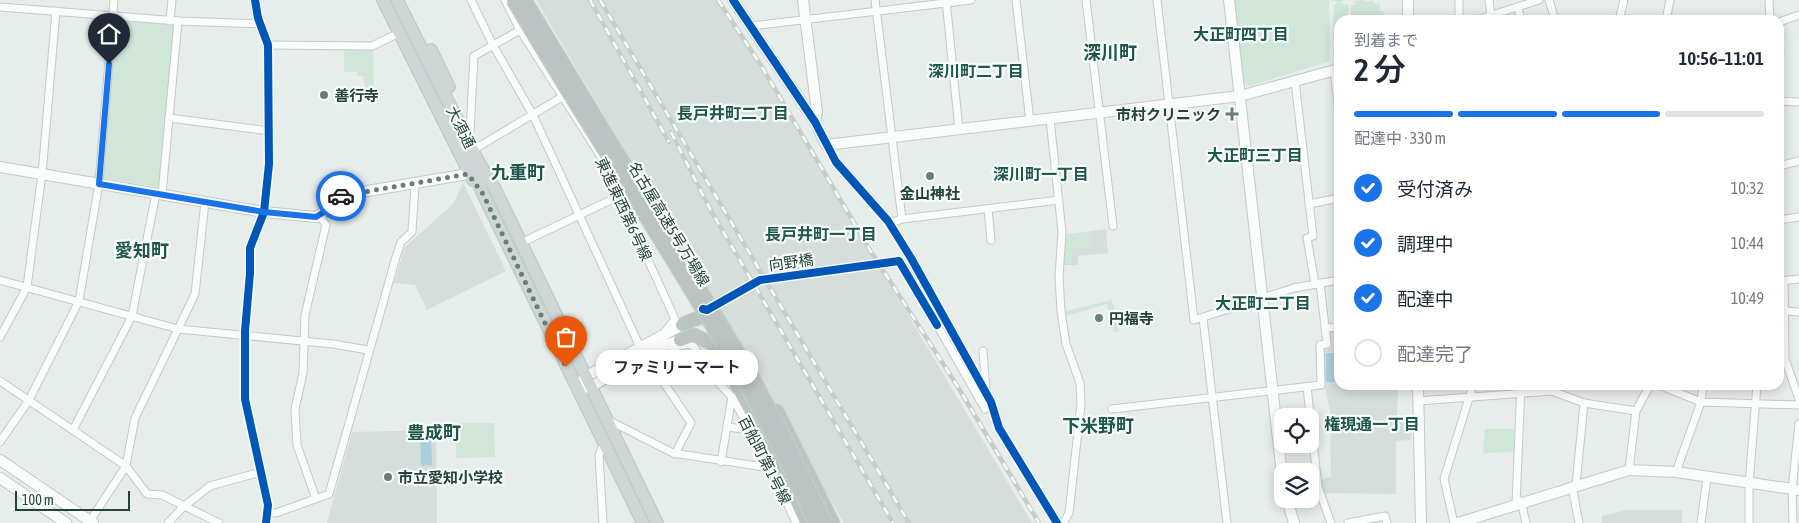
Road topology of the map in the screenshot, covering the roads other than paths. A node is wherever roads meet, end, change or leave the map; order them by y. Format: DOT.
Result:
graph roads {
  1 [pos="114,0"];
  2 [pos="172,0"];
  3 [pos="255,0"];
  4 [pos="383,0"];
  5 [pos="392,0"];
  6 [pos="397,0"];
  7 [pos="404,0"];
  8 [pos="471,0"];
  9 [pos="505,0"];
  10 [pos="513,0"];
  11 [pos="525,0"];
  12 [pos="733,0"];
  13 [pos="803,0"];
  14 [pos="875,0"];
  15 [pos="971,0"];
  16 [pos="1016,0"];
  17 [pos="1086,0"];
  18 [pos="1157,0"];
  19 [pos="1229,0"];
  20 [pos="1408,0"];
  21 [pos="1459,0"];
  22 [pos="1489,0"];
  23 [pos="1539,0"];
  24 [pos="1549,0"];
  25 [pos="1624,0"];
  26 [pos="1670,0"];
  27 [pos="1769,0"];
  28 [pos="946,1"];
  29 [pos="0,7"];
  30 [pos="1518,8"];
  31 [pos="56,11"];
  32 [pos="877,11"];
  33 [pos="1408,15"];
  34 [pos="1459,15"];
  35 [pos="1490,15"];
  36 [pos="1496,15"];
  37 [pos="1520,15"];
  38 [pos="1553,15"];
  39 [pos="1620,15"];
  40 [pos="1667,15"];
  41 [pos="1770,15"];
  42 [pos="1799,15"];
  43 [pos="113,16"];
  44 [pos="805,20"];
  45 [pos="1784,20"];
  46 [pos="174,21"];
  47 [pos="260,24"];
  48 [pos="751,26"];
  49 [pos="520,30"];
  50 [pos="399,33"];
  51 [pos="268,45"];
  52 [pos="493,45"];
  53 [pos="1334,71"];
  54 [pos="1295,81"];
  55 [pos="1240,96"];
  56 [pos="562,97"];
  57 [pos="1784,101"];
  58 [pos="1799,102"];
  59 [pos="1169,106"];
  60 [pos="533,114"];
  61 [pos="1100,114"];
  62 [pos="169,118"];
  63 [pos="1050,119"];
  64 [pos="815,122"];
  65 [pos="1030,122"];
  66 [pos="960,130"];
  67 [pos="269,131"];
  68 [pos="470,132"];
  69 [pos="892,137"];
  70 [pos="826,145"];
  71 [pos="478,147"];
  72 [pos="1799,160"];
  73 [pos="474,161"];
  74 [pos="1784,164"];
  75 [pos="0,167"];
  76 [pos="42,174"];
  77 [pos="468,174"];
  78 [pos="99,184"];
  79 [pos="415,184"];
  80 [pos="335,185"];
  81 [pos="495,189"];
  82 [pos="159,194"];
  83 [pos="483,194"];
  84 [pos="623,196"];
  85 [pos="1334,199"];
  86 [pos="331,200"];
  87 [pos="1059,200"];
  88 [pos="205,202"];
  89 [pos="1309,204"];
  90 [pos="988,209"];
  91 [pos="264,212"];
  92 [pos="578,214"];
  93 [pos="320,216"];
  94 [pos="1799,217"];
  95 [pos="902,219"];
  96 [pos="1784,219"];
  97 [pos="889,224"];
  98 [pos="1112,226"];
  99 [pos="990,240"];
  100 [pos="521,243"];
  101 [pos="1799,279"];
  102 [pos="0,280"];
  103 [pos="1334,281"];
  104 [pos="1784,281"];
  105 [pos="1318,283"];
  106 [pos="27,287"];
  107 [pos="1263,299"];
  108 [pos="1784,301"];
  109 [pos="79,302"];
  110 [pos="703,309"];
  111 [pos="1785,311"];
  112 [pos="1799,312"];
  113 [pos="132,316"];
  114 [pos="1202,318"];
  115 [pos="682,325"];
  116 [pos="1334,327"];
  117 [pos="1326,328"];
  118 [pos="178,329"];
  119 [pos="245,336"];
  120 [pos="0,337"];
  121 [pos="663,340"];
  122 [pos="304,342"];
  123 [pos="684,342"];
  124 [pos="640,347"];
  125 [pos="368,350"];
  126 [pos="982,351"];
  127 [pos="646,356"];
  128 [pos="0,381"];
  129 [pos="588,382"];
  130 [pos="1306,387"];
  131 [pos="577,389"];
  132 [pos="1418,390"];
  133 [pos="1471,390"];
  134 [pos="1510,390"];
  135 [pos="1521,390"];
  136 [pos="1542,390"];
  137 [pos="1647,390"];
  138 [pos="1671,390"];
  139 [pos="1702,390"];
  140 [pos="1758,390"];
  141 [pos="1273,391"];
  142 [pos="986,395"];
  143 [pos="732,397"];
  144 [pos="1212,398"];
  145 [pos="1468,398"];
  146 [pos="1799,399"];
  147 [pos="28,400"];
  148 [pos="1418,401"];
  149 [pos="1701,402"];
  150 [pos="1584,403"];
  151 [pos="1756,405"];
  152 [pos="1799,405"];
  153 [pos="986,409"];
  154 [pos="1112,409"];
  155 [pos="1636,411"];
  156 [pos="605,418"];
  157 [pos="1799,424"];
  158 [pos="727,427"];
  159 [pos="73,430"];
  160 [pos="751,430"];
  161 [pos="0,442"];
  162 [pos="605,443"];
  163 [pos="676,454"];
  164 [pos="0,460"];
  165 [pos="722,462"];
  166 [pos="1281,463"];
  167 [pos="126,466"];
  168 [pos="771,468"];
  169 [pos="1628,470"];
  170 [pos="261,472"];
  171 [pos="1676,472"];
  172 [pos="815,477"];
  173 [pos="0,478"];
  174 [pos="1707,478"];
  175 [pos="1749,484"];
  176 [pos="1574,485"];
  177 [pos="1796,489"];
  178 [pos="316,499"];
  179 [pos="1519,502"];
  180 [pos="183,507"];
  181 [pos="1290,508"];
  182 [pos="268,512"];
  183 [pos="91,522"];
  184 [pos="66,523"];
  185 [pos="168,523"];
  186 [pos="219,523"];
  187 [pos="266,523"];
  188 [pos="603,523"];
  189 [pos="643,523"];
  190 [pos="658,523"];
  191 [pos="796,523"];
  192 [pos="807,523"];
  193 [pos="817,523"];
  194 [pos="826,523"];
  195 [pos="833,523"];
  196 [pos="839,523"];
  197 [pos="1057,523"];
  198 [pos="1063,523"];
  199 [pos="1227,523"];
  200 [pos="1294,523"];
  201 [pos="1330,523"];
  202 [pos="1348,523"];
  203 [pos="1387,523"];
  204 [pos="1421,523"];
  205 [pos="1454,523"];
  206 [pos="1458,523"];
  207 [pos="1526,523"];
  208 [pos="1579,523"];
  209 [pos="1701,523"];
  210 [pos="1749,523"];
  211 [pos="1793,523"];
  1 -- 43 [label="street"];
  2 -- 46 [label="street"];
  3 -- 47 [label="street"];
  4 -- 50 [label="main road"];
  5 -- 73 [label="main road, 大須通"];
  6 -- 73 [label="main road, 大須通"];
  7 -- 68 [label="main road"];
  8 -- 52 [label="street"];
  9 -- 49 [label="street, 東進東西第6号線"];
  10 -- 193 [label="highway, 名古屋高速5号万場線, bridge"];
  11 -- 194 [label="highway, 名古屋高速5号万場線, bridge"];
  12 -- 48 [label="street"];
  13 -- 44 [label="street"];
  14 -- 32 [label="street"];
  15 -- 28 [label="street"];
  16 -- 65 [label="street"];
  17 -- 61 [label="street"];
  18 -- 59 [label="street"];
  19 -- 55 [label="street"];
  20 -- 33 [label="street"];
  21 -- 34 [label="street"];
  22 -- 35 [label="street"];
  23 -- 30 [label="street"];
  24 -- 38 [label="street"];
  25 -- 39 [label="street"];
  26 -- 40 [label="street"];
  27 -- 41 [label="street"];
  28 -- 32 [label="street"];
  28 -- 66 [label="street"];
  29 -- 31 [label="street"];
  30 -- 36 [label="street"];
  30 -- 37 [label="street"];
  31 -- 43 [label="street"];
  31 -- 76 [label="street"];
  32 -- 44 [label="street"];
  32 -- 69 [label="street"];
  42 -- 45 [label="street"];
  43 -- 46 [label="street"];
  43 -- 78 [label="street"];
  44 -- 48 [label="street"];
  44 -- 64 [label="street"];
  46 -- 47 [label="street"];
  46 -- 62 [label="street"];
  47 -- 51 [label="street"];
  48 -- 64 [label="street"];
  49 -- 52 [label="street"];
  49 -- 56 [label="street, 東進東西第6号線"];
  50 -- 51 [label="street"];
  50 -- 77 [label="main road"];
  51 -- 67 [label="street"];
  52 -- 60 [label="street"];
  52 -- 68 [label="street"];
  53 -- 54 [label="street"];
  54 -- 55 [label="street"];
  54 -- 89 [label="street"];
  55 -- 59 [label="street"];
  55 -- 107 [label="street"];
  56 -- 60 [label="street"];
  56 -- 84 [label="street, 東進東西第6号線"];
  57 -- 58 [label="street"];
  59 -- 61 [label="street"];
  59 -- 114 [label="street"];
  60 -- 71 [label="street"];
  60 -- 92 [label="street"];
  61 -- 63 [label="street"];
  61 -- 98 [label="street"];
  62 -- 67 [label="street"];
  62 -- 82 [label="street"];
  63 -- 65 [label="street"];
  63 -- 87 [label="street"];
  64 -- 70 [label="street"];
  65 -- 66 [label="street"];
  66 -- 69 [label="street"];
  67 -- 91 [label="street"];
  68 -- 71 [label="main road"];
  69 -- 70 [label="street"];
  69 -- 95 [label="street"];
  70 -- 97 [label="street"];
  71 -- 81 [label="main road"];
  72 -- 74 [label="street"];
  73 -- 81 [label="main road, 大須通"];
  73 -- 83 [label="main road, 大須通"];
  75 -- 76 [label="street"];
  76 -- 78 [label="street"];
  76 -- 106 [label="street"];
  77 -- 79 [label="street"];
  77 -- 83 [label="main road"];
  78 -- 82 [label="street"];
  78 -- 109 [label="street"];
  79 -- 86 [label="street"];
  79 -- 125 [label="street"];
  80 -- 86 [label="street"];
  81 -- 100 [label="main road, 大須通"];
  82 -- 88 [label="street"];
  82 -- 113 [label="street"];
  83 -- 131 [label="main road, 大須通"];
  84 -- 92 [label="street"];
  84 -- 110 [label="street, bridge"];
  84 -- 121 [label="street, 東進東西第6号線"];
  85 -- 89 [label="street"];
  86 -- 93 [label="street"];
  87 -- 90 [label="street"];
  87 -- 198 [label="street"];
  88 -- 91 [label="street"];
  88 -- 118 [label="street"];
  89 -- 105 [label="street"];
  90 -- 95 [label="street"];
  90 -- 99 [label="street"];
  91 -- 93 [label="street"];
  91 -- 119 [label="street"];
  92 -- 100 [label="street"];
  92 -- 124 [label="street"];
  93 -- 122 [label="street"];
  94 -- 96 [label="street"];
  95 -- 97 [label="street"];
  97 -- 142 [label="street"];
  100 -- 129 [label="main road, 大須通"];
  101 -- 104 [label="street"];
  102 -- 106 [label="street"];
  103 -- 105 [label="street"];
  105 -- 107 [label="street"];
  105 -- 117 [label="street"];
  106 -- 109 [label="street"];
  106 -- 120 [label="street"];
  107 -- 114 [label="street"];
  107 -- 141 [label="street"];
  108 -- 111 [label="street"];
  109 -- 113 [label="street"];
  109 -- 147 [label="street"];
  110 -- 153 [label="street, 向野橋, bridge"];
  111 -- 112 [label="street"];
  111 -- 146 [label="street"];
  113 -- 118 [label="street"];
  113 -- 159 [label="street"];
  114 -- 144 [label="street"];
  115 -- 121 [label="street"];
  115 -- 195 [label="highway"];
  116 -- 117 [label="street"];
  117 -- 130 [label="street"];
  118 -- 119 [label="street"];
  118 -- 167 [label="street"];
  119 -- 122 [label="street"];
  119 -- 170 [label="street"];
  121 -- 123 [label="street"];
  121 -- 124 [label="street"];
  121 -- 127 [label="street"];
  122 -- 125 [label="street"];
  122 -- 178 [label="street"];
  123 -- 143 [label="street"];
  123 -- 192 [label="highway"];
  124 -- 129 [label="street"];
  125 -- 178 [label="street"];
  126 -- 142 [label="street"];
  127 -- 129 [label="street"];
  127 -- 163 [label="street"];
  128 -- 147 [label="street"];
  129 -- 131 [label="street"];
  129 -- 156 [label="main road, 大須通"];
  130 -- 141 [label="street"];
  130 -- 201 [label="street"];
  131 -- 162 [label="main road, 大須通"];
  132 -- 148 [label="street"];
  133 -- 145 [label="street"];
  134 -- 145 [label="street"];
  135 -- 179 [label="street"];
  136 -- 150 [label="street"];
  137 -- 155 [label="street"];
  138 -- 149 [label="street"];
  139 -- 149 [label="street"];
  140 -- 151 [label="street"];
  141 -- 144 [label="street"];
  141 -- 166 [label="street"];
  142 -- 197 [label="street"];
  143 -- 158 [label="street"];
  143 -- 160 [label="street, 百船町第1号線"];
  144 -- 154 [label="street"];
  144 -- 199 [label="street"];
  145 -- 148 [label="street"];
  145 -- 205 [label="street"];
  147 -- 159 [label="street"];
  147 -- 161 [label="street"];
  148 -- 204 [label="street"];
  149 -- 151 [label="street"];
  149 -- 171 [label="street"];
  150 -- 155 [label="street"];
  150 -- 176 [label="street"];
  151 -- 152 [label="street"];
  151 -- 175 [label="street"];
  155 -- 169 [label="street"];
  156 -- 163 [label="street"];
  156 -- 190 [label="main road, 大須通"];
  157 -- 177 [label="street"];
  158 -- 160 [label="street"];
  158 -- 165 [label="street"];
  159 -- 167 [label="street"];
  160 -- 168 [label="street, 百船町第1号線"];
  162 -- 188 [label="street"];
  162 -- 189 [label="main road, 大須通"];
  163 -- 165 [label="street"];
  164 -- 183 [label="street"];
  165 -- 168 [label="street"];
  167 -- 180 [label="street"];
  167 -- 183 [label="street"];
  168 -- 191 [label="street, 百船町第1号線"];
  169 -- 171 [label="street"];
  169 -- 176 [label="street"];
  170 -- 180 [label="street"];
  170 -- 182 [label="street"];
  171 -- 174 [label="street"];
  172 -- 196 [label="street"];
  173 -- 184 [label="street"];
  174 -- 175 [label="street"];
  174 -- 209 [label="street"];
  175 -- 177 [label="street"];
  175 -- 210 [label="street"];
  176 -- 179 [label="street"];
  176 -- 208 [label="street"];
  177 -- 211 [label="street"];
  178 -- 182 [label="street"];
  179 -- 206 [label="street"];
  179 -- 207 [label="street"];
  180 -- 185 [label="street"];
  180 -- 186 [label="street"];
  181 -- 200 [label="street"];
  182 -- 187 [label="street"];
  202 -- 203 [label="street"];
}
